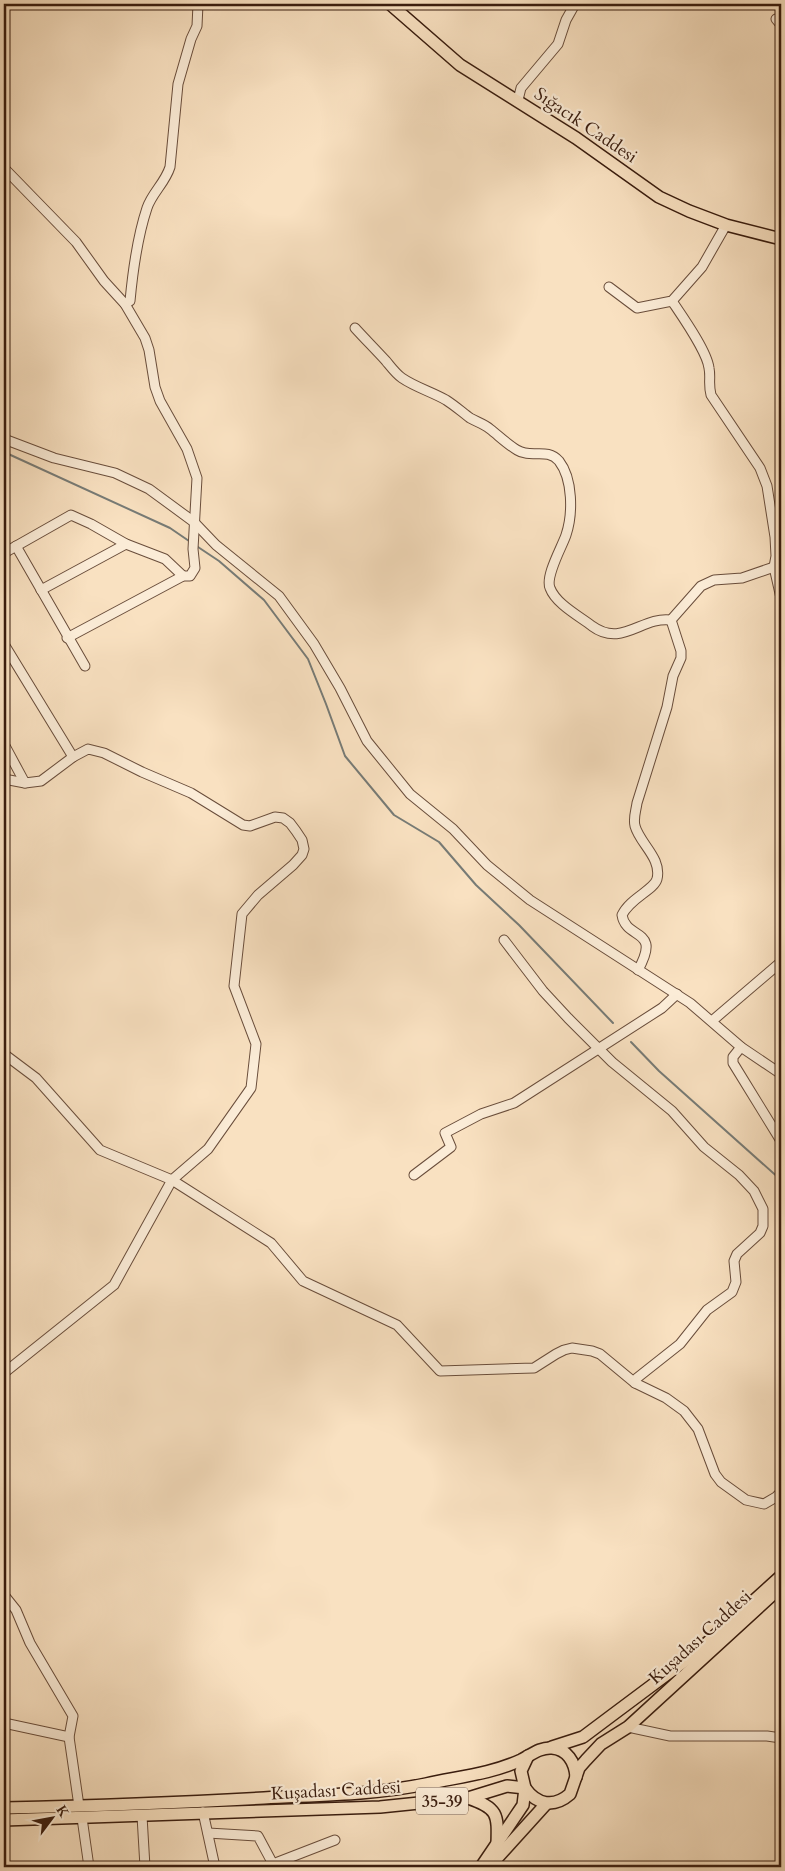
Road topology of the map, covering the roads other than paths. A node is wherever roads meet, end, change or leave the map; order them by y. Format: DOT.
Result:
graph roads {
  1 [pos="198,4"];
  2 [pos="390,4"];
  3 [pos="575,4"];
  4 [pos="518,100"];
  5 [pos="4,168"];
  6 [pos="726,225"];
  7 [pos="781,239"];
  8 [pos="609,287"];
  9 [pos="672,301"];
  10 [pos="126,304"];
  11 [pos="355,328"];
  12 [pos="4,439"];
  13 [pos="194,522"];
  14 [pos="126,544"];
  15 [pos="16,546"];
  16 [pos="4,553"];
  17 [pos="777,572"];
  18 [pos="183,576"];
  19 [pos="41,590"];
  20 [pos="781,598"];
  21 [pos="671,620"];
  22 [pos="67,638"];
  23 [pos="4,644"];
  24 [pos="85,666"];
  25 [pos="4,744"];
  26 [pos="73,757"];
  27 [pos="4,779"];
  28 [pos="25,784"];
  29 [pos="504,940"];
  30 [pos="781,962"];
  31 [pos="638,970"];
  32 [pos="677,994"];
  33 [pos="712,1021"];
  34 [pos="741,1047"];
  35 [pos="600,1049"];
  36 [pos="4,1054"];
  37 [pos="781,1074"];
  38 [pos="781,1141"];
  39 [pos="414,1175"];
  40 [pos="172,1180"];
  41 [pos="4,1373"];
  42 [pos="635,1383"];
  43 [pos="781,1492"];
  44 [pos="781,1576"];
  45 [pos="781,1587"];
  46 [pos="4,1595"];
  47 [pos="4,1722"];
  48 [pos="628,1727"];
  49 [pos="69,1736"];
  50 [pos="781,1738"];
  51 [pos="550,1748"];
  52 [pos="528,1756"];
  53 [pos="576,1777"];
  54 [pos="525,1788"];
  55 [pos="468,1798"];
  56 [pos="546,1804"];
  57 [pos="80,1806"];
  58 [pos="4,1808"];
  59 [pos="204,1812"];
  60 [pos="142,1816"];
  61 [pos="82,1818"];
  62 [pos="4,1820"];
  63 [pos="208,1833"];
  64 [pos="334,1840"];
  65 [pos="497,1844"];
  66 [pos="270,1866"];
  67 [pos="89,1867"];
  68 [pos="145,1867"];
  69 [pos="215,1867"];
  70 [pos="481,1867"];
  71 [pos="489,1867"];
  1 -- 10 [label="street"];
  2 -- 4 [label="main road, Sığacık Caddesi"];
  3 -- 4 [label="street"];
  4 -- 6 [label="main road, Sığacık Caddesi"];
  5 -- 10 [label="street"];
  6 -- 7 [label="main road, Sığacık Caddesi"];
  6 -- 9 [label="street"];
  8 -- 9 [label="street"];
  9 -- 17 [label="street"];
  10 -- 13 [label="street"];
  11 -- 21 [label="street"];
  12 -- 13 [label="street"];
  13 -- 18 [label="street"];
  13 -- 31 [label="street"];
  14 -- 15 [label="street"];
  14 -- 18 [label="street"];
  14 -- 19 [label="street"];
  15 -- 16 [label="street"];
  15 -- 19 [label="street"];
  17 -- 20 [label="street"];
  17 -- 21 [label="street"];
  18 -- 22 [label="street"];
  19 -- 22 [label="street"];
  21 -- 31 [label="street"];
  22 -- 24 [label="street"];
  23 -- 26 [label="street"];
  25 -- 28 [label="street"];
  26 -- 28 [label="street"];
  26 -- 40 [label="street"];
  27 -- 28 [label="street"];
  29 -- 35 [label="street"];
  30 -- 33 [label="street"];
  31 -- 32 [label="street"];
  32 -- 33 [label="street"];
  32 -- 35 [label="street"];
  33 -- 34 [label="street"];
  34 -- 37 [label="street"];
  34 -- 38 [label="street"];
  35 -- 39 [label="street"];
  35 -- 42 [label="street"];
  36 -- 40 [label="street"];
  40 -- 41 [label="street"];
  40 -- 42 [label="street"];
  42 -- 43 [label="street"];
  44 -- 51 [label="main road, Kuşadası Caddesi"];
  45 -- 48 [label="main road, Kuşadası Caddesi"];
  46 -- 49 [label="street"];
  47 -- 49 [label="street"];
  48 -- 50 [label="street"];
  48 -- 53 [label="main road, Kuşadası Caddesi"];
  49 -- 57 [label="street"];
  51 -- 52 [label="main road"];
  51 -- 53 [label="main road"];
  52 -- 54 [label="main road"];
  52 -- 57 [label="main road, Kuşadası Caddesi / 35-39"];
  53 -- 56 [label="main road, Kuşadası Caddesi"];
  54 -- 55 [label="main road, Kuşadası Caddesi / 35-39"];
  54 -- 56 [label="main road"];
  54 -- 65 [label="main road"];
  55 -- 59 [label="main road, Kuşadası Caddesi / 35-39"];
  55 -- 65 [label="main road"];
  56 -- 71 [label="main road"];
  57 -- 58 [label="main road, Kuşadası Caddesi / 35-39"];
  59 -- 60 [label="main road, Kuşadası Caddesi / 35-39"];
  59 -- 63 [label="street"];
  60 -- 61 [label="main road, Kuşadası Caddesi / 35-39"];
  60 -- 68 [label="street"];
  61 -- 62 [label="main road, Kuşadası Caddesi / 35-39"];
  61 -- 67 [label="street"];
  63 -- 66 [label="street"];
  63 -- 69 [label="street"];
  64 -- 66 [label="street"];
  65 -- 70 [label="main road"];
}
